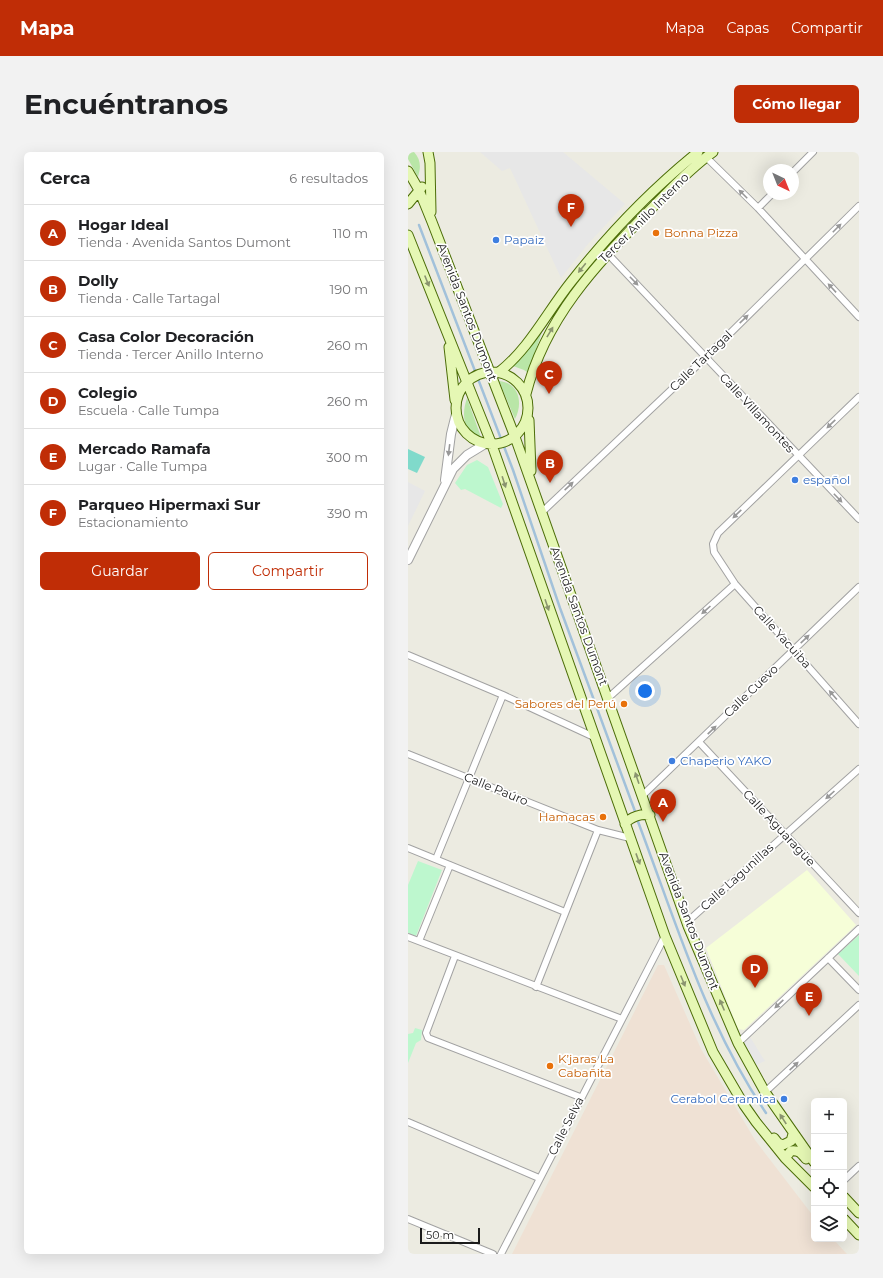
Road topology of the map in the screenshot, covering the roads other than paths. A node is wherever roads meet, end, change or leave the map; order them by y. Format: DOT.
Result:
graph roads {
  1 [pos="428,152"];
  2 [pos="434,152"];
  3 [pos="813,152"];
  4 [pos="706,154"];
  5 [pos="799,166"];
  6 [pos="430,167"];
  7 [pos="408,171"];
  8 [pos="417,193"];
  9 [pos="766,200"];
  10 [pos="643,203"];
  11 [pos="408,204"];
  12 [pos="859,206"];
  13 [pos="758,208"];
  14 [pos="432,222"];
  15 [pos="632,228"];
  16 [pos="616,229"];
  17 [pos="408,235"];
  18 [pos="410,243"];
  19 [pos="607,253"];
  20 [pos="805,260"];
  21 [pos="555,303"];
  22 [pos="859,317"];
  23 [pos="448,334"];
  24 [pos="542,346"];
  25 [pos="706,357"];
  26 [pos="491,372"];
  27 [pos="468,381"];
  28 [pos="526,394"];
  29 [pos="859,397"];
  30 [pos="456,411"];
  31 [pos="529,411"];
  32 [pos="512,439"];
  33 [pos="491,445"];
  34 [pos="798,456"];
  35 [pos="444,486"];
  36 [pos="532,486"];
  37 [pos="541,513"];
  38 [pos="859,519"];
  39 [pos="408,560"];
  40 [pos="735,584"];
  41 [pos="859,586"];
  42 [pos="794,650"];
  43 [pos="408,655"];
  44 [pos="504,695"];
  45 [pos="608,698"];
  46 [pos="859,724"];
  47 [pos="594,737"];
  48 [pos="699,742"];
  49 [pos="408,754"];
  50 [pos="859,769"];
  51 [pos="469,778"];
  52 [pos="643,795"];
  53 [pos="646,815"];
  54 [pos="627,821"];
  55 [pos="598,830"];
  56 [pos="786,834"];
  57 [pos="630,838"];
  58 [pos="408,848"];
  59 [pos="436,859"];
  60 [pos="450,865"];
  61 [pos="565,912"];
  62 [pos="859,913"];
  63 [pos="687,922"];
  64 [pos="859,929"];
  65 [pos="665,936"];
  66 [pos="408,937"];
  67 [pos="419,941"];
  68 [pos="455,956"];
  69 [pos="828,958"];
  70 [pos="536,987"];
  71 [pos="859,990"];
  72 [pos="859,1005"];
  73 [pos="622,1019"];
  74 [pos="738,1043"];
  75 [pos="765,1092"];
  76 [pos="580,1097"];
  77 [pos="408,1122"];
  78 [pos="756,1122"];
  79 [pos="793,1134"];
  80 [pos="785,1158"];
  81 [pos="811,1158"];
  82 [pos="811,1163"];
  83 [pos="859,1166"];
  84 [pos="847,1177"];
  85 [pos="539,1178"];
  86 [pos="811,1184"];
  87 [pos="847,1200"];
  88 [pos="859,1213"];
  89 [pos="408,1219"];
  90 [pos="847,1222"];
  91 [pos="859,1235"];
  92 [pos="493,1254"];
  93 [pos="501,1254"];
  1 -- 6 [label="main road"];
  2 -- 6 [label="street"];
  3 -- 5 [label="street"];
  4 -- 10 [label="main road, Tercer Anillo Interno"];
  13 -- 4 [label="street, one-way"];
  4 -- 15 [label="main road, Tercer Anillo Interno"];
  6 -- 8 [label="main road"];
  6 -- 14 [label="main road"];
  7 -- 8 [label="main road, Avenida Santos Dumont"];
  8 -- 11 [label="main road"];
  8 -- 14 [label="main road, Avenida Santos Dumont"];
  9 -- 13 [label="street"];
  10 -- 15 [label="main road"];
  10 -- 16 [label="main road, Tercer Anillo Interno"];
  20 -- 12 [label="street, Calle Tartagal, one-way"];
  13 -- 20 [label="street"];
  14 -- 26 [label="main road, Avenida Santos Dumont"];
  15 -- 19 [label="main road, Tercer Anillo Interno"];
  16 -- 19 [label="main road"];
  16 -- 21 [label="main road, Tercer Anillo Interno, one-way"];
  17 -- 18 [label="main road, Avenida Santos Dumont"];
  18 -- 23 [label="main road, Avenida Santos Dumont, one-way"];
  24 -- 19 [label="main road, Tercer Anillo Interno, one-way"];
  19 -- 25 [label="street, Calle Villamontes, one-way"];
  22 -- 20 [label="street, one-way"];
  25 -- 20 [label="street, Calle Tartagal, one-way"];
  21 -- 24 [label="main road"];
  21 -- 26 [label="main road, Tercer Anillo Interno"];
  23 -- 27 [label="main road, Avenida Santos Dumont"];
  23 -- 30 [label="main road"];
  24 -- 28 [label="main road, Tercer Anillo Interno"];
  25 -- 34 [label="street, Calle Villamontes"];
  37 -- 25 [label="street, Calle Tartagal, one-way"];
  26 -- 27 [label="main road, Tercer Anillo Interno"];
  26 -- 28 [label="main road"];
  26 -- 32 [label="main road, Avenida Santos Dumont"];
  27 -- 30 [label="main road"];
  27 -- 33 [label="main road, Avenida Santos Dumont"];
  28 -- 31 [label="main road"];
  29 -- 34 [label="street, one-way"];
  30 -- 33 [label="main road"];
  30 -- 35 [label="street, one-way"];
  31 -- 32 [label="main road"];
  31 -- 36 [label="main road"];
  32 -- 33 [label="main road"];
  32 -- 36 [label="main road, Avenida Santos Dumont"];
  33 -- 35 [label="street"];
  33 -- 47 [label="main road, Avenida Santos Dumont, one-way"];
  34 -- 38 [label="street, Calle Villamontes, one-way"];
  34 -- 40 [label="street, Calle Yacuiba, one-way"];
  35 -- 39 [label="street"];
  36 -- 37 [label="main road, Avenida Santos Dumont"];
  37 -- 45 [label="main road, Avenida Santos Dumont"];
  40 -- 42 [label="street, Calle Yacuiba"];
  40 -- 45 [label="street, one-way"];
  42 -- 41 [label="street, Calle Cuevo, one-way"];
  46 -- 42 [label="street, Calle Yacuiba, one-way"];
  48 -- 42 [label="street, Calle Cuevo, one-way"];
  43 -- 44 [label="street"];
  44 -- 47 [label="street"];
  44 -- 51 [label="street"];
  52 -- 45 [label="main road, Avenida Santos Dumont, one-way"];
  47 -- 54 [label="main road, Avenida Santos Dumont"];
  48 -- 52 [label="street, Calle Cuevo"];
  48 -- 56 [label="street, Calle Aguaragüe"];
  49 -- 51 [label="street, Calle Paúro"];
  50 -- 56 [label="street, Calle Lagunillas, one-way"];
  51 -- 55 [label="street, Calle Paúro"];
  51 -- 59 [label="street"];
  52 -- 53 [label="main road, Avenida Santos Dumont"];
  53 -- 54 [label="main road"];
  53 -- 63 [label="main road, Avenida Santos Dumont"];
  54 -- 57 [label="main road, Avenida Santos Dumont"];
  55 -- 57 [label="street, Calle Paúro"];
  55 -- 61 [label="street"];
  56 -- 62 [label="street, Calle Aguaragüe"];
  56 -- 63 [label="street, Calle Lagunillas"];
  57 -- 65 [label="main road, Avenida Santos Dumont, one-way"];
  58 -- 59 [label="street"];
  59 -- 60 [label="street"];
  60 -- 61 [label="street"];
  60 -- 67 [label="street"];
  61 -- 70 [label="street"];
  74 -- 63 [label="main road, Avenida Santos Dumont, one-way"];
  64 -- 69 [label="street"];
  65 -- 73 [label="street, Calle Selva"];
  65 -- 78 [label="main road, Avenida Santos Dumont, one-way"];
  66 -- 67 [label="street"];
  67 -- 68 [label="street"];
  68 -- 70 [label="street"];
  68 -- 76 [label="street"];
  69 -- 71 [label="street"];
  69 -- 74 [label="street, one-way"];
  70 -- 73 [label="street"];
  75 -- 72 [label="street, one-way"];
  73 -- 76 [label="street, Calle Selva"];
  74 -- 75 [label="main road, Avenida Santos Dumont"];
  79 -- 75 [label="main road, Avenida Santos Dumont, one-way"];
  76 -- 85 [label="street, Calle Selva"];
  77 -- 85 [label="street"];
  78 -- 79 [label="main road"];
  78 -- 80 [label="main road, Avenida Santos Dumont"];
  79 -- 81 [label="main road, Avenida Santos Dumont"];
  80 -- 82 [label="main road"];
  80 -- 86 [label="main road, Avenida Santos Dumont"];
  83 -- 84 [label="street"];
  85 -- 93 [label="street, Calle Selva"];
  87 -- 88 [label="main road"];
  89 -- 92 [label="street"];
  90 -- 91 [label="main road"];
}
